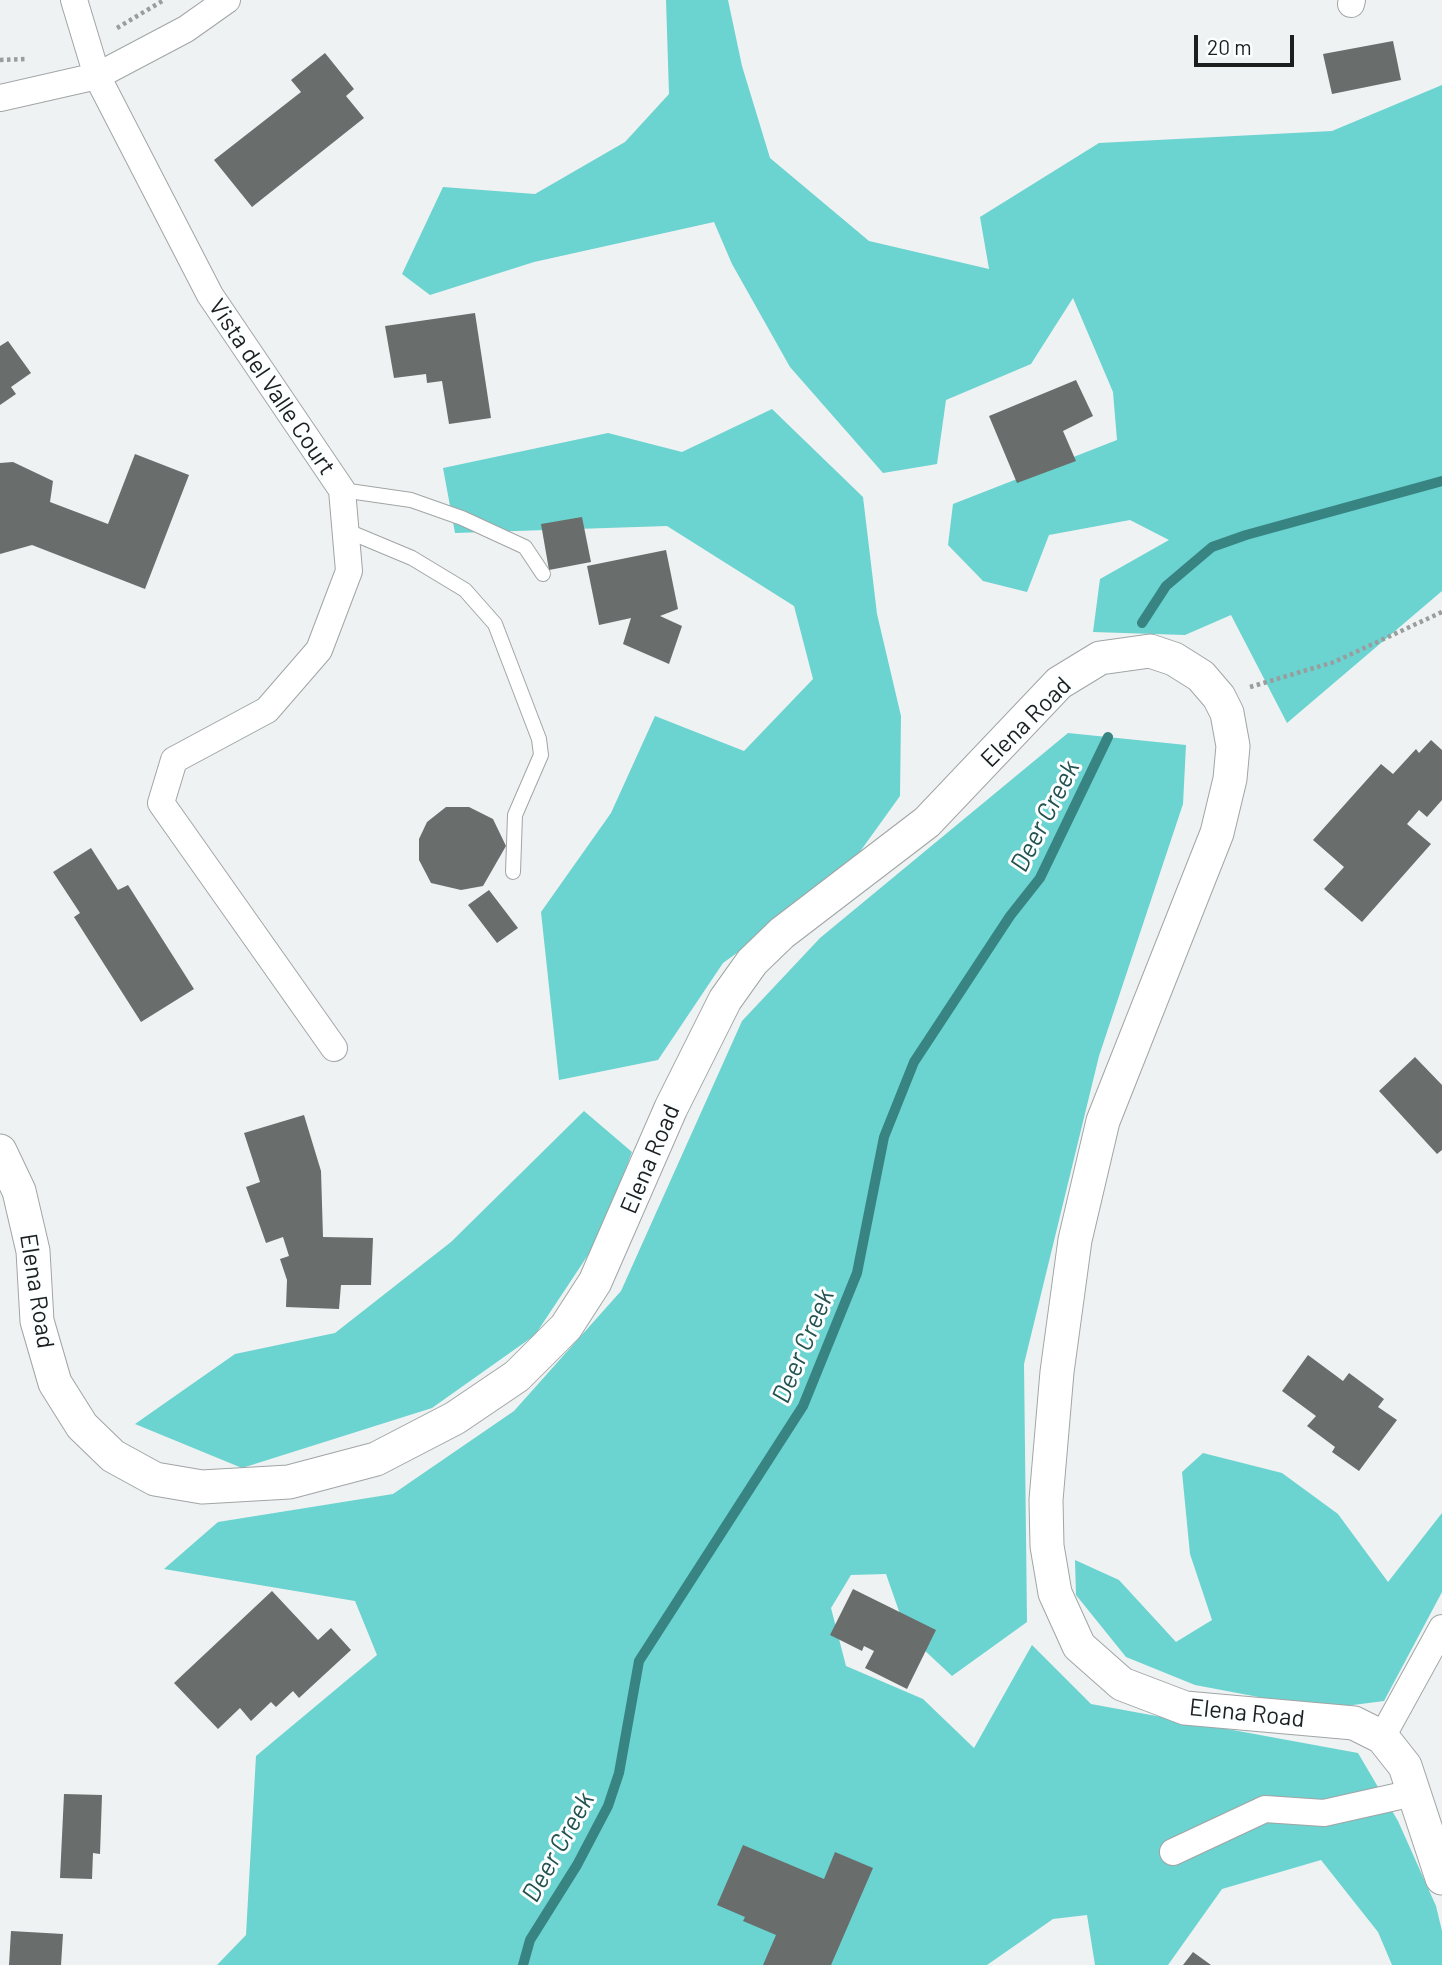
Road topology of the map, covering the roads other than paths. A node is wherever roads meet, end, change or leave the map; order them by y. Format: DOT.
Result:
graph roads {
  1 [pos="74,0"];
  2 [pos="227,0"];
  3 [pos="97,76"];
  4 [pos="0,98"];
  5 [pos="342,490"];
  6 [pos="345,530"];
  7 [pos="543,574"];
  8 [pos="513,872"];
  9 [pos="334,1048"];
  10 [pos="0,1151"];
  11 [pos="1442,1628"];
  12 [pos="1382,1737"];
  13 [pos="1413,1793"];
  14 [pos="1173,1852"];
  15 [pos="1442,1878"];
  1 -- 3 [label="street, Vista del Valle Court"];
  2 -- 3 [label="street"];
  3 -- 4 [label="street"];
  3 -- 5 [label="street, Vista del Valle Court"];
  5 -- 6 [label="street, Vista del Valle Court"];
  5 -- 7 [label="lane"];
  6 -- 8 [label="lane"];
  6 -- 9 [label="street, Vista del Valle Court"];
  10 -- 12 [label="street, Elena Road"];
  11 -- 12 [label="street"];
  12 -- 13 [label="street, Elena Road"];
  13 -- 14 [label="street"];
  13 -- 15 [label="street, Elena Road"];
}
